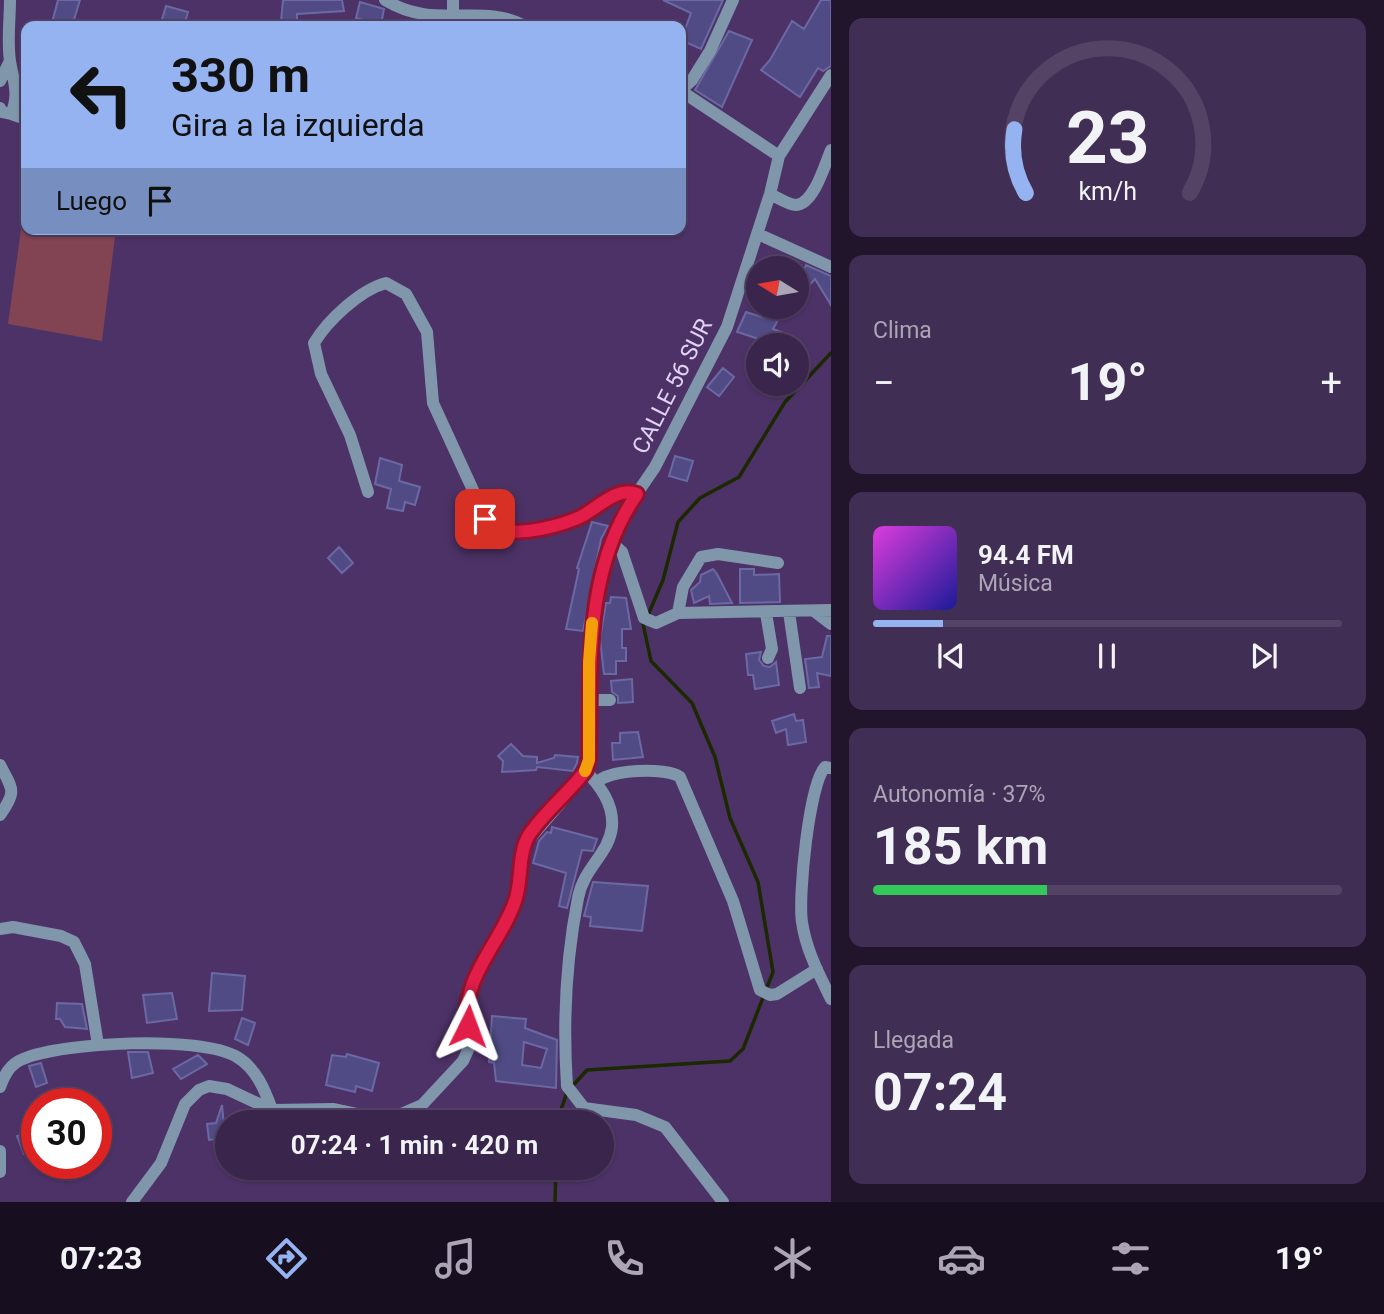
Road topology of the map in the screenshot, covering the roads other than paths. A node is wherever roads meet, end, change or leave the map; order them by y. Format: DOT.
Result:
graph roads {
  1 [pos="10,0"];
  2 [pos="385,0"];
  3 [pos="453,0"];
  4 [pos="733,0"];
  5 [pos="453,17"];
  6 [pos="508,21"];
  7 [pos="10,61"];
  8 [pos="831,75"];
  9 [pos="0,81"];
  10 [pos="686,86"];
  11 [pos="686,94"];
  12 [pos="6,111"];
  13 [pos="831,150"];
  14 [pos="779,156"];
  15 [pos="770,194"];
  16 [pos="758,234"];
  17 [pos="831,267"];
  18 [pos="368,492"];
  19 [pos="637,494"];
  20 [pos="610,541"];
  21 [pos="778,563"];
  22 [pos="831,610"];
  23 [pos="814,611"];
  24 [pos="789,612"];
  25 [pos="678,613"];
  26 [pos="766,613"];
  27 [pos="831,624"];
  28 [pos="768,658"];
  29 [pos="800,688"];
  30 [pos="590,700"];
  31 [pos="610,700"];
  32 [pos="0,765"];
  33 [pos="831,768"];
  34 [pos="586,770"];
  35 [pos="597,783"];
  36 [pos="0,815"];
  37 [pos="0,929"];
  38 [pos="817,969"];
  39 [pos="831,999"];
  40 [pos="98,1045"];
  41 [pos="0,1087"];
  42 [pos="272,1110"];
  43 [pos="339,1110"];
  44 [pos="410,1110"];
  45 [pos="0,1151"];
  46 [pos="0,1172"];
  47 [pos="132,1202"];
  48 [pos="723,1202"];
  1 -- 7 [label="street"];
  2 -- 5 [label="street"];
  3 -- 5 [label="street"];
  4 -- 10 [label="street"];
  5 -- 6 [label="street"];
  7 -- 9 [label="street"];
  7 -- 12 [label="street"];
  8 -- 14 [label="street, CALLE 56 SUR"];
  11 -- 14 [label="street"];
  13 -- 15 [label="street"];
  14 -- 15 [label="street, CALLE 56 SUR"];
  15 -- 16 [label="street, CALLE 56 SUR"];
  16 -- 17 [label="street"];
  16 -- 19 [label="street, CALLE 56 SUR"];
  18 -- 19 [label="street"];
  19 -- 20 [label="street, CALLE 56 SUR"];
  20 -- 25 [label="street"];
  20 -- 30 [label="street, CALLE 56 SUR"];
  21 -- 25 [label="street"];
  22 -- 23 [label="street"];
  23 -- 24 [label="street"];
  23 -- 27 [label="street"];
  24 -- 26 [label="street"];
  24 -- 29 [label="street"];
  25 -- 26 [label="street"];
  26 -- 28 [label="street"];
  30 -- 31 [label="street"];
  30 -- 34 [label="street, CALLE 56 SUR"];
  32 -- 36 [label="street"];
  33 -- 38 [label="street"];
  34 -- 35 [label="street"];
  34 -- 44 [label="street"];
  35 -- 38 [label="street"];
  35 -- 48 [label="street"];
  37 -- 40 [label="street"];
  38 -- 39 [label="street"];
  40 -- 41 [label="street"];
  40 -- 42 [label="street"];
  42 -- 43 [label="street"];
  42 -- 47 [label="street"];
  45 -- 46 [label="street"];
}
